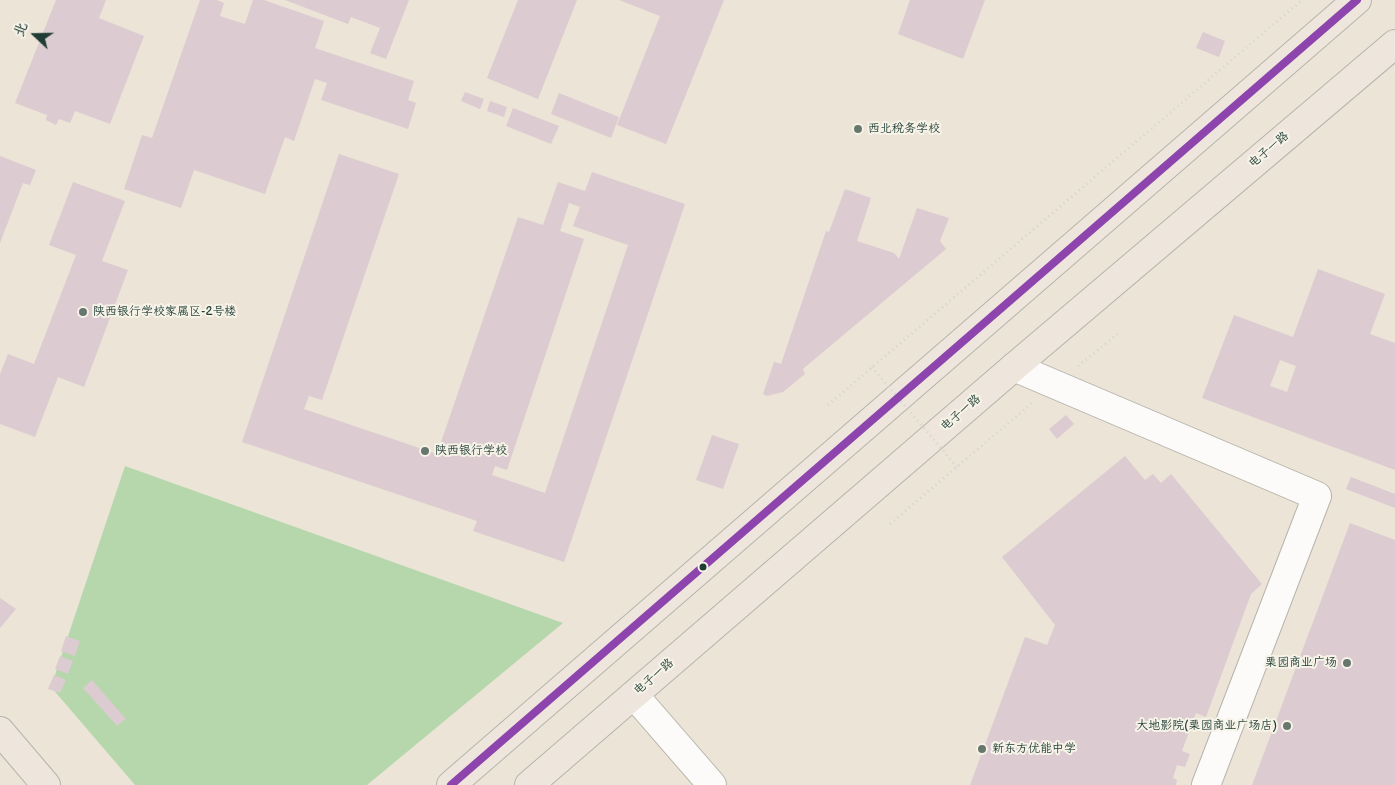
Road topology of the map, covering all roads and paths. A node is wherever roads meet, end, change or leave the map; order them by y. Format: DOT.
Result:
graph roads {
  1 [pos="1302,0"];
  2 [pos="1357,0"];
  3 [pos="1395,44"];
  4 [pos="872,367"];
  5 [pos="1014,367"];
  6 [pos="828,405"];
  7 [pos="1009,422"];
  8 [pos="957,467"];
  9 [pos="890,524"];
  10 [pos="634,695"];
  11 [pos="0,731"];
  12 [pos="46,785"];
  13 [pos="451,785"];
  14 [pos="529,785"];
  15 [pos="712,785"];
  16 [pos="1206,785"];
  1 -- 4 [label="path"];
  2 -- 13 [label="main road"];
  3 -- 5 [label="main road, 电子一路"];
  4 -- 6 [label="path"];
  4 -- 8 [label="path, bridge"];
  5 -- 10 [label="main road, 电子一路"];
  5 -- 16 [label="street"];
  7 -- 8 [label="path"];
  8 -- 9 [label="path"];
  10 -- 14 [label="main road, 电子一路"];
  10 -- 15 [label="street"];
  11 -- 12 [label="main road"];
}
